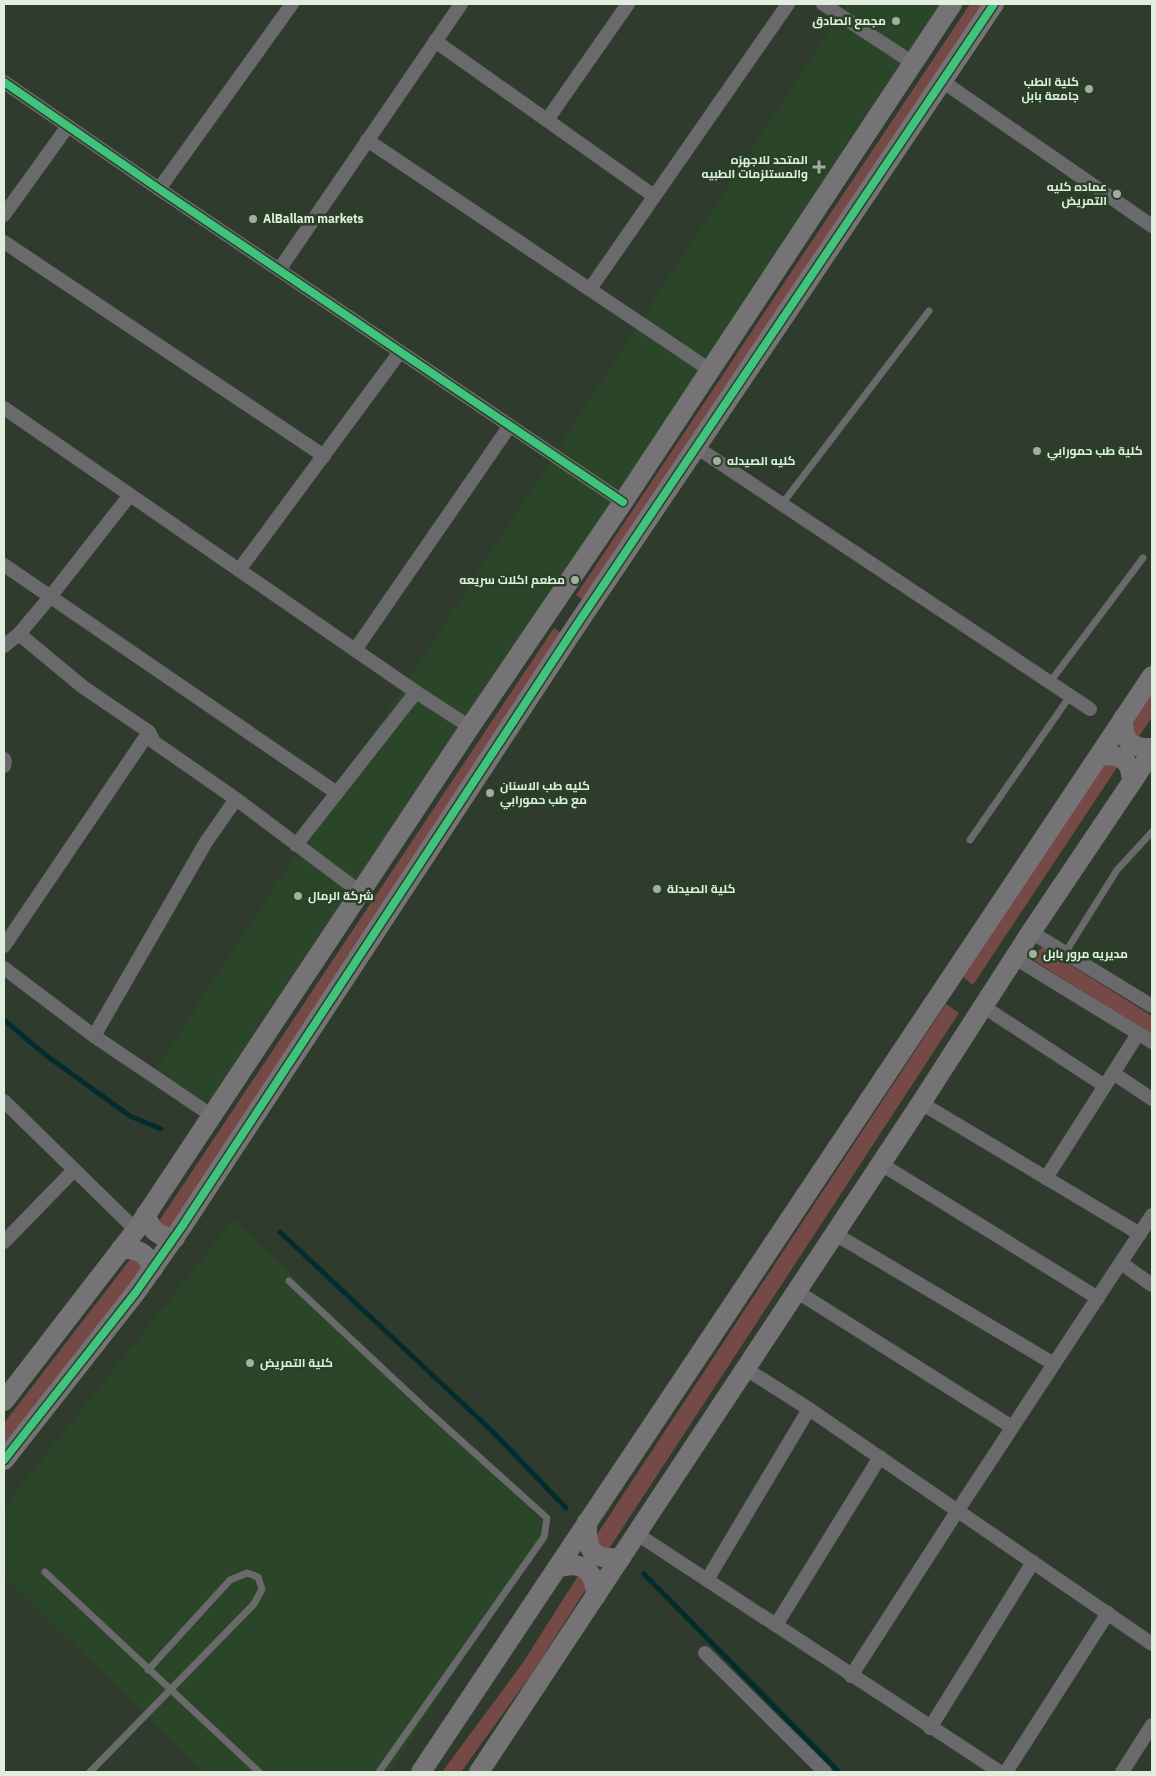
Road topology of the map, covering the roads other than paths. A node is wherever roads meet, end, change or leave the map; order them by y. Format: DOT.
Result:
graph roads {
  1 [pos="292,4"];
  2 [pos="460,4"];
  3 [pos="628,4"];
  4 [pos="788,4"];
  5 [pos="823,4"];
  6 [pos="952,4"];
  7 [pos="994,4"];
  8 [pos="435,41"];
  9 [pos="912,63"];
  10 [pos="942,81"];
  11 [pos="4,82"];
  12 [pos="547,120"];
  13 [pos="68,126"];
  14 [pos="368,140"];
  15 [pos="158,189"];
  16 [pos="654,196"];
  17 [pos="4,215"];
  18 [pos="1152,226"];
  19 [pos="4,242"];
  20 [pos="279,270"];
  21 [pos="590,289"];
  22 [pos="929,312"];
  23 [pos="400,352"];
  24 [pos="710,370"];
  25 [pos="4,408"];
  26 [pos="509,427"];
  27 [pos="696,447"];
  28 [pos="324,456"];
  29 [pos="130,495"];
  30 [pos="623,502"];
  31 [pos="782,504"];
  32 [pos="1143,558"];
  33 [pos="4,565"];
  34 [pos="240,570"];
  35 [pos="564,588"];
  36 [pos="50,597"];
  37 [pos="588,607"];
  38 [pos="544,618"];
  39 [pos="19,634"];
  40 [pos="569,637"];
  41 [pos="4,646"];
  42 [pos="355,650"];
  43 [pos="1152,676"];
  44 [pos="1050,682"];
  45 [pos="416,692"];
  46 [pos="1070,696"];
  47 [pos="1090,709"];
  48 [pos="1124,719"];
  49 [pos="470,727"];
  50 [pos="150,732"];
  51 [pos="1152,750"];
  52 [pos="1099,756"];
  53 [pos="4,759"];
  54 [pos="4,766"];
  55 [pos="1132,782"];
  56 [pos="337,794"];
  57 [pos="236,799"];
  58 [pos="1152,832"];
  59 [pos="970,840"];
  60 [pos="296,845"];
  61 [pos="360,892"];
  62 [pos="1031,932"];
  63 [pos="4,946"];
  64 [pos="1065,953"];
  65 [pos="1015,958"];
  66 [pos="4,968"];
  67 [pos="1152,1006"];
  68 [pos="984,1007"];
  69 [pos="1138,1034"];
  70 [pos="94,1036"];
  71 [pos="1152,1042"];
  72 [pos="1113,1073"];
  73 [pos="1105,1086"];
  74 [pos="1152,1099"];
  75 [pos="4,1101"];
  76 [pos="921,1103"];
  77 [pos="211,1115"];
  78 [pos="881,1164"];
  79 [pos="74,1170"];
  80 [pos="1046,1178"];
  81 [pos="1152,1215"];
  82 [pos="141,1222"];
  83 [pos="835,1234"];
  84 [pos="1140,1234"];
  85 [pos="175,1238"];
  86 [pos="4,1242"];
  87 [pos="121,1249"];
  88 [pos="1121,1263"];
  89 [pos="153,1269"];
  90 [pos="289,1282"];
  91 [pos="1152,1285"];
  92 [pos="796,1291"];
  93 [pos="1098,1298"];
  94 [pos="1054,1364"];
  95 [pos="746,1369"];
  96 [pos="4,1401"];
  97 [pos="809,1409"];
  98 [pos="1012,1427"];
  99 [pos="880,1458"];
  100 [pos="4,1460"];
  101 [pos="958,1510"];
  102 [pos="588,1522"];
  103 [pos="637,1534"];
  104 [pos="621,1558"];
  105 [pos="1032,1562"];
  106 [pos="557,1568"];
  107 [pos="45,1572"];
  108 [pos="708,1580"];
  109 [pos="596,1596"];
  110 [pos="1108,1613"];
  111 [pos="776,1625"];
  112 [pos="1152,1644"];
  113 [pos="705,1653"];
  114 [pos="148,1670"];
  115 [pos="851,1676"];
  116 [pos="171,1691"];
  117 [pos="1152,1725"];
  118 [pos="930,1728"];
  119 [pos="90,1772"];
  120 [pos="259,1772"];
  121 [pos="379,1772"];
  122 [pos="421,1772"];
  123 [pos="479,1772"];
  124 [pos="825,1772"];
  125 [pos="1000,1772"];
  126 [pos="1006,1772"];
  127 [pos="1122,1772"];
  1 -- 15 [label="street"];
  2 -- 8 [label="street"];
  3 -- 12 [label="street"];
  4 -- 16 [label="street"];
  5 -- 9 [label="street"];
  6 -- 9 [label="street"];
  7 -- 10 [label="street"];
  8 -- 12 [label="street"];
  8 -- 14 [label="street"];
  9 -- 24 [label="street"];
  10 -- 18 [label="street"];
  10 -- 27 [label="street"];
  11 -- 13 [label="street"];
  12 -- 16 [label="street"];
  13 -- 15 [label="street"];
  13 -- 17 [label="street"];
  14 -- 20 [label="street"];
  14 -- 21 [label="street"];
  15 -- 20 [label="street"];
  16 -- 21 [label="street"];
  19 -- 28 [label="street"];
  20 -- 23 [label="street"];
  21 -- 24 [label="street"];
  22 -- 31 [label="lane"];
  23 -- 26 [label="street"];
  23 -- 28 [label="street"];
  24 -- 30 [label="street"];
  25 -- 29 [label="street"];
  26 -- 30 [label="street"];
  26 -- 42 [label="street"];
  27 -- 31 [label="street"];
  27 -- 37 [label="street"];
  28 -- 34 [label="street"];
  29 -- 34 [label="street"];
  29 -- 36 [label="street"];
  30 -- 35 [label="street"];
  31 -- 44 [label="street"];
  32 -- 44 [label="lane"];
  33 -- 36 [label="street"];
  34 -- 42 [label="street"];
  35 -- 37 [label="street"];
  35 -- 38 [label="street"];
  36 -- 39 [label="street"];
  36 -- 56 [label="street"];
  37 -- 40 [label="street"];
  38 -- 40 [label="street"];
  38 -- 49 [label="street"];
  39 -- 41 [label="street"];
  39 -- 50 [label="street"];
  40 -- 85 [label="street"];
  42 -- 45 [label="street"];
  43 -- 48 [label="street"];
  44 -- 46 [label="street"];
  45 -- 49 [label="street"];
  45 -- 56 [label="street"];
  46 -- 47 [label="street"];
  46 -- 59 [label="lane"];
  48 -- 51 [label="street"];
  48 -- 52 [label="street"];
  49 -- 61 [label="street"];
  50 -- 57 [label="street"];
  50 -- 63 [label="street"];
  51 -- 55 [label="street"];
  52 -- 55 [label="street"];
  52 -- 102 [label="street"];
  53 -- 54 [label="street"];
  55 -- 62 [label="street"];
  56 -- 60 [label="street"];
  57 -- 60 [label="street"];
  57 -- 70 [label="street"];
  58 -- 64 [label="lane"];
  60 -- 61 [label="street"];
  61 -- 77 [label="street"];
  62 -- 64 [label="street"];
  62 -- 65 [label="street"];
  64 -- 67 [label="street"];
  65 -- 68 [label="street"];
  65 -- 69 [label="street"];
  66 -- 70 [label="street"];
  68 -- 73 [label="street"];
  68 -- 76 [label="street"];
  69 -- 71 [label="street"];
  69 -- 72 [label="street"];
  70 -- 77 [label="street"];
  72 -- 73 [label="street"];
  72 -- 74 [label="street"];
  73 -- 80 [label="street"];
  75 -- 79 [label="street"];
  76 -- 78 [label="street"];
  76 -- 80 [label="street"];
  77 -- 82 [label="street"];
  78 -- 83 [label="street"];
  78 -- 93 [label="street"];
  79 -- 82 [label="street"];
  79 -- 86 [label="street"];
  80 -- 84 [label="street"];
  81 -- 84 [label="street"];
  82 -- 85 [label="street"];
  82 -- 87 [label="street"];
  83 -- 92 [label="street"];
  83 -- 94 [label="street"];
  84 -- 88 [label="street"];
  85 -- 89 [label="street"];
  87 -- 89 [label="street"];
  87 -- 96 [label="street"];
  88 -- 91 [label="street"];
  88 -- 93 [label="street"];
  89 -- 100 [label="street"];
  90 -- 121 [label="lane"];
  92 -- 95 [label="street"];
  92 -- 98 [label="street"];
  93 -- 94 [label="street"];
  94 -- 98 [label="street"];
  95 -- 97 [label="street"];
  95 -- 103 [label="street"];
  97 -- 99 [label="street"];
  97 -- 108 [label="street"];
  98 -- 101 [label="street"];
  99 -- 101 [label="street"];
  99 -- 111 [label="street"];
  101 -- 105 [label="street"];
  101 -- 115 [label="street"];
  102 -- 104 [label="street"];
  102 -- 106 [label="street"];
  103 -- 104 [label="street"];
  103 -- 108 [label="street"];
  104 -- 109 [label="street"];
  105 -- 110 [label="street"];
  105 -- 118 [label="street"];
  106 -- 109 [label="street"];
  106 -- 122 [label="street"];
  107 -- 114 [label="lane"];
  108 -- 111 [label="street"];
  109 -- 123 [label="street"];
  110 -- 112 [label="street"];
  110 -- 126 [label="street"];
  111 -- 115 [label="street"];
  113 -- 124 [label="street"];
  114 -- 116 [label="lane"];
  114 -- 116 [label="lane"];
  115 -- 118 [label="street"];
  116 -- 119 [label="lane"];
  116 -- 120 [label="lane"];
  117 -- 127 [label="street"];
  118 -- 125 [label="street"];
}
